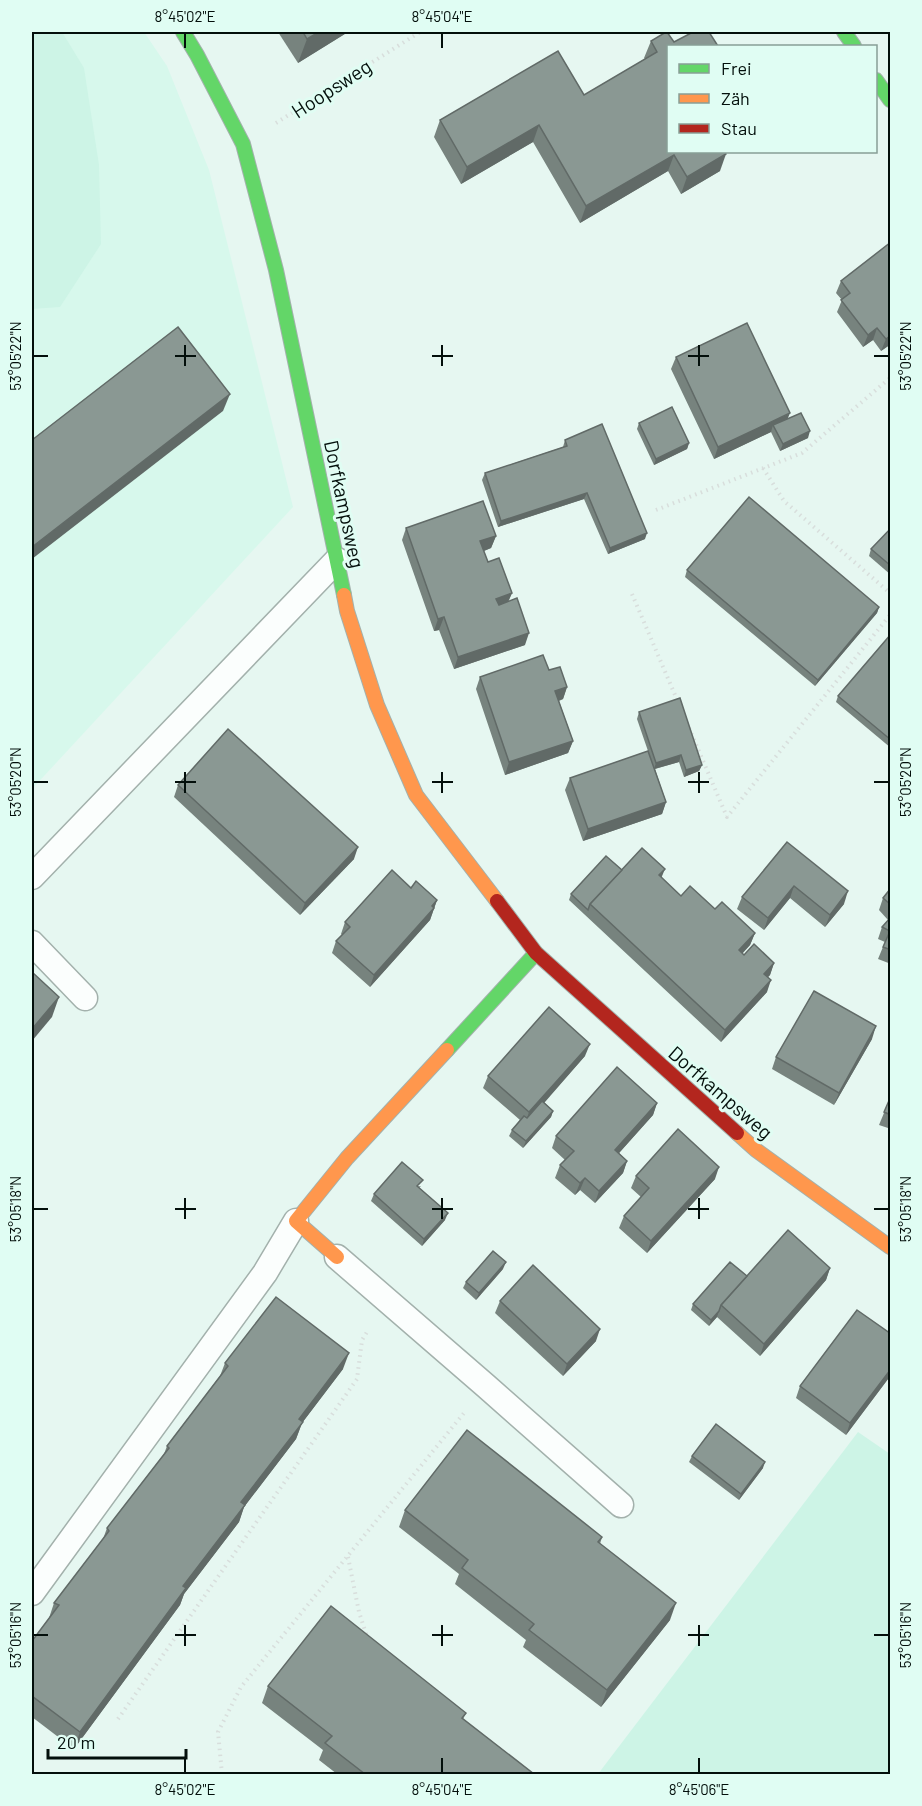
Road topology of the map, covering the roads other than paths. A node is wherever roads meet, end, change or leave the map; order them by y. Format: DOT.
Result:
graph roads {
  1 [pos="183,32"];
  2 [pos="844,32"];
  3 [pos="853,45"];
  4 [pos="877,81"];
  5 [pos="891,100"];
  6 [pos="337,560"];
  7 [pos="32,877"];
  8 [pos="32,944"];
  9 [pos="536,953"];
  10 [pos="85,998"];
  11 [pos="296,1221"];
  12 [pos="891,1247"];
  13 [pos="337,1257"];
  14 [pos="621,1505"];
  15 [pos="32,1593"];
  1 -- 6 [label="street, Dorfkampsweg"];
  2 -- 3 [label="street"];
  4 -- 5 [label="street"];
  6 -- 7 [label="lane"];
  6 -- 9 [label="street, Dorfkampsweg"];
  8 -- 10 [label="lane"];
  9 -- 11 [label="street"];
  9 -- 12 [label="street, Dorfkampsweg"];
  11 -- 13 [label="street"];
  11 -- 15 [label="lane"];
  13 -- 14 [label="lane"];
}
